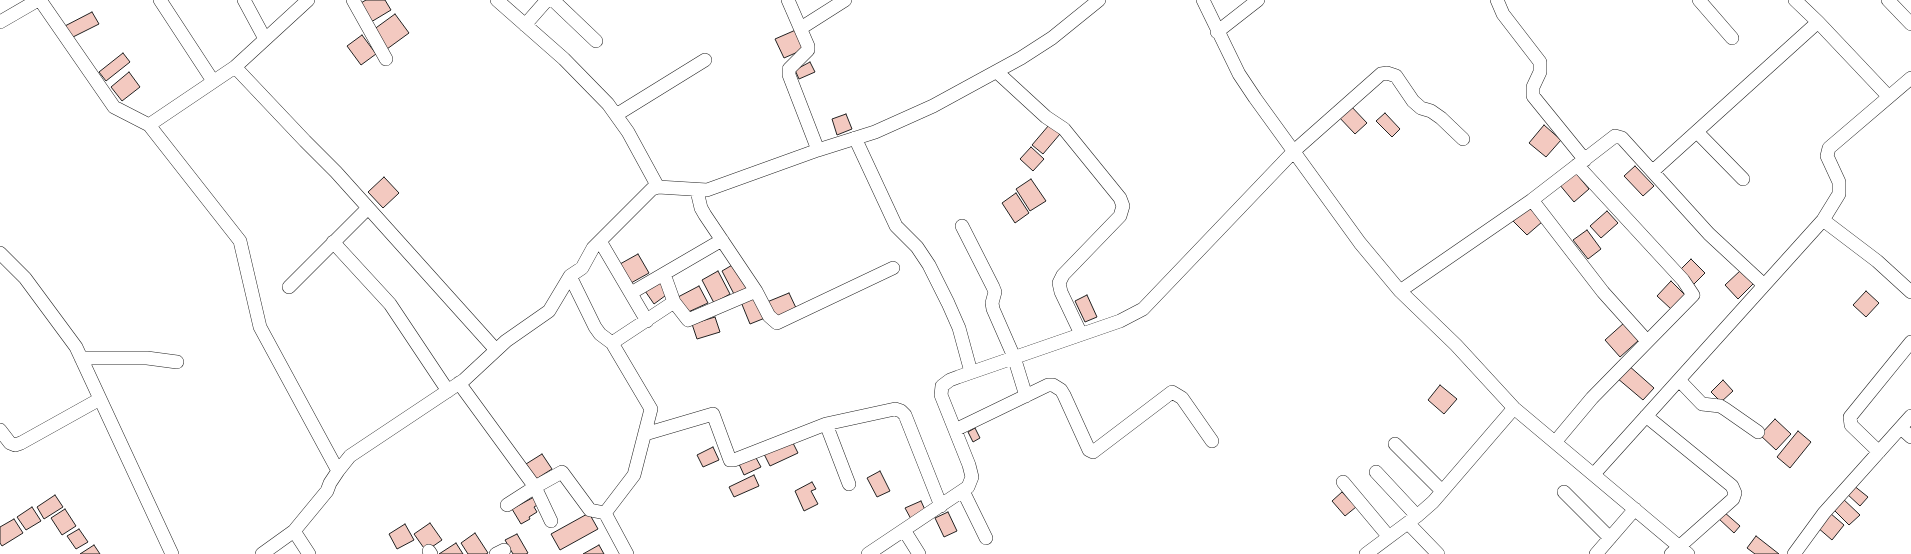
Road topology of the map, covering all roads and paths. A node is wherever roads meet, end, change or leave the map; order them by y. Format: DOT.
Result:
graph roads {
  1 [pos="39,0"];
  2 [pos="160,0"];
  3 [pos="244,0"];
  4 [pos="308,0"];
  5 [pos="353,0"];
  6 [pos="498,0"];
  7 [pos="547,0"];
  8 [pos="553,0"];
  9 [pos="788,0"];
  10 [pos="845,0"];
  11 [pos="1099,0"];
  12 [pos="1203,0"];
  13 [pos="1258,0"];
  14 [pos="1497,0"];
  15 [pos="1699,0"];
  16 [pos="1795,0"];
  17 [pos="1888,0"];
  18 [pos="0,22"];
  19 [pos="1818,22"];
  20 [pos="1911,24"];
  21 [pos="525,25"];
  22 [pos="801,28"];
  23 [pos="1217,32"];
  24 [pos="1732,38"];
  25 [pos="265,39"];
  26 [pos="596,42"];
  27 [pos="386,59"];
  28 [pos="705,60"];
  29 [pos="235,67"];
  30 [pos="997,72"];
  31 [pos="1911,78"];
  32 [pos="213,82"];
  33 [pos="1888,96"];
  34 [pos="616,115"];
  35 [pos="149,125"];
  36 [pos="1697,132"];
  37 [pos="855,138"];
  38 [pos="1463,139"];
  39 [pos="818,150"];
  40 [pos="1294,150"];
  41 [pos="1581,163"];
  42 [pos="1653,171"];
  43 [pos="1743,179"];
  44 [pos="658,187"];
  45 [pos="696,191"];
  46 [pos="1532,200"];
  47 [pos="368,208"];
  48 [pos="1822,220"];
  49 [pos="962,226"];
  50 [pos="722,240"];
  51 [pos="600,241"];
  52 [pos="333,242"];
  53 [pos="0,253"];
  54 [pos="893,268"];
  55 [pos="664,274"];
  56 [pos="570,276"];
  57 [pos="1764,284"];
  58 [pos="289,287"];
  59 [pos="756,291"];
  60 [pos="1400,291"];
  61 [pos="1911,292"];
  62 [pos="631,293"];
  63 [pos="674,302"];
  64 [pos="647,321"];
  65 [pos="1081,334"];
  66 [pos="1647,341"];
  67 [pos="1911,342"];
  68 [pos="612,343"];
  69 [pos="496,350"];
  70 [pos="1014,357"];
  71 [pos="81,358"];
  72 [pos="177,362"];
  73 [pos="971,372"];
  74 [pos="1679,380"];
  75 [pos="459,383"];
  76 [pos="448,391"];
  77 [pos="1026,396"];
  78 [pos="100,399"];
  79 [pos="1514,408"];
  80 [pos="1646,416"];
  81 [pos="1911,416"];
  82 [pos="826,424"];
  83 [pos="1901,428"];
  84 [pos="0,430"];
  85 [pos="955,430"];
  86 [pos="1758,432"];
  87 [pos="645,434"];
  88 [pos="1911,437"];
  89 [pos="1212,440"];
  90 [pos="1556,441"];
  91 [pos="1395,444"];
  92 [pos="1879,452"];
  93 [pos="338,471"];
  94 [pos="1376,472"];
  95 [pos="1594,474"];
  96 [pos="1344,482"];
  97 [pos="849,484"];
  98 [pos="535,487"];
  99 [pos="963,491"];
  100 [pos="1442,491"];
  101 [pos="1564,492"];
  102 [pos="507,505"];
  103 [pos="941,506"];
  104 [pos="1635,509"];
  105 [pos="605,513"];
  106 [pos="1412,519"];
  107 [pos="550,521"];
  108 [pos="904,530"];
  109 [pos="294,531"];
  110 [pos="1388,537"];
  111 [pos="986,538"];
  112 [pos="1610,538"];
  113 [pos="1680,551"];
  114 [pos="172,554"];
  115 [pos="262,554"];
  116 [pos="309,554"];
  117 [pos="627,554"];
  118 [pos="868,554"];
  119 [pos="919,554"];
  120 [pos="1366,554"];
  121 [pos="1438,554"];
  122 [pos="1596,554"];
  123 [pos="1794,554"];
  1 -- 18 [label="street"];
  1 -- 35 [label="street"];
  2 -- 32 [label="street"];
  3 -- 25 [label="street"];
  4 -- 25 [label="street"];
  5 -- 27 [label="street"];
  6 -- 21 [label="street"];
  7 -- 21 [label="street"];
  8 -- 26 [label="street"];
  9 -- 22 [label="street"];
  10 -- 22 [label="street"];
  11 -- 30 [label="street"];
  12 -- 23 [label="street"];
  13 -- 23 [label="street"];
  14 -- 41 [label="street"];
  15 -- 24 [label="street"];
  16 -- 19 [label="street"];
  17 -- 20 [label="street"];
  19 -- 33 [label="street"];
  19 -- 36 [label="street"];
  21 -- 34 [label="street"];
  22 -- 39 [label="street"];
  23 -- 40 [label="street"];
  25 -- 29 [label="street"];
  28 -- 34 [label="street"];
  29 -- 32 [label="street"];
  29 -- 47 [label="street"];
  30 -- 37 [label="street"];
  30 -- 65 [label="street"];
  31 -- 33 [label="street"];
  32 -- 35 [label="street"];
  33 -- 48 [label="street"];
  34 -- 44 [label="street"];
  35 -- 93 [label="street"];
  36 -- 42 [label="street"];
  36 -- 43 [label="street"];
  37 -- 39 [label="street"];
  37 -- 73 [label="street"];
  38 -- 40 [label="street"];
  39 -- 45 [label="street"];
  40 -- 60 [label="street"];
  40 -- 65 [label="street"];
  41 -- 42 [label="street"];
  41 -- 46 [label="street"];
  41 -- 66 [label="street"];
  42 -- 57 [label="street"];
  44 -- 45 [label="street"];
  44 -- 51 [label="street"];
  45 -- 50 [label="street"];
  46 -- 60 [label="street"];
  46 -- 66 [label="street"];
  47 -- 52 [label="street"];
  47 -- 69 [label="street"];
  48 -- 57 [label="street"];
  48 -- 61 [label="street"];
  49 -- 70 [label="street"];
  50 -- 55 [label="street"];
  50 -- 59 [label="street"];
  51 -- 56 [label="street"];
  51 -- 62 [label="street"];
  52 -- 58 [label="street"];
  52 -- 76 [label="street"];
  53 -- 71 [label="street"];
  54 -- 59 [label="street"];
  55 -- 62 [label="street"];
  55 -- 63 [label="street"];
  56 -- 68 [label="street"];
  56 -- 69 [label="street"];
  57 -- 74 [label="street"];
  59 -- 63 [label="street"];
  60 -- 79 [label="street"];
  62 -- 64 [label="street"];
  63 -- 64 [label="street"];
  64 -- 68 [label="street"];
  65 -- 70 [label="street"];
  66 -- 90 [label="street"];
  67 -- 92 [label="street"];
  68 -- 87 [label="street"];
  69 -- 75 [label="street"];
  70 -- 73 [label="street"];
  70 -- 77 [label="street"];
  71 -- 72 [label="street"];
  71 -- 78 [label="street"];
  73 -- 85 [label="street"];
  74 -- 80 [label="street"];
  74 -- 86 [label="street"];
  75 -- 76 [label="street"];
  75 -- 98 [label="street"];
  76 -- 93 [label="street"];
  77 -- 85 [label="street"];
  77 -- 89 [label="street"];
  78 -- 84 [label="street"];
  78 -- 114 [label="street"];
  79 -- 90 [label="street"];
  79 -- 100 [label="street"];
  80 -- 95 [label="street"];
  80 -- 113 [label="street"];
  81 -- 83 [label="street"];
  82 -- 87 [label="street"];
  82 -- 97 [label="street"];
  82 -- 103 [label="street"];
  83 -- 88 [label="street"];
  83 -- 92 [label="street"];
  85 -- 99 [label="street"];
  87 -- 105 [label="street"];
  90 -- 95 [label="street"];
  91 -- 100 [label="street"];
  92 -- 123 [label="street"];
  93 -- 109 [label="street"];
  94 -- 106 [label="street"];
  95 -- 104 [label="street"];
  96 -- 110 [label="street"];
  98 -- 102 [label="street"];
  98 -- 105 [label="street"];
  98 -- 107 [label="street"];
  99 -- 103 [label="street"];
  99 -- 111 [label="street"];
  100 -- 106 [label="street"];
  101 -- 112 [label="street"];
  103 -- 108 [label="street"];
  104 -- 112 [label="street"];
  104 -- 113 [label="street"];
  105 -- 117 [label="street"];
  106 -- 110 [label="street"];
  106 -- 121 [label="street"];
  108 -- 118 [label="street"];
  108 -- 119 [label="street"];
  109 -- 115 [label="street"];
  109 -- 116 [label="street"];
  110 -- 120 [label="street"];
  112 -- 122 [label="street"];
}
